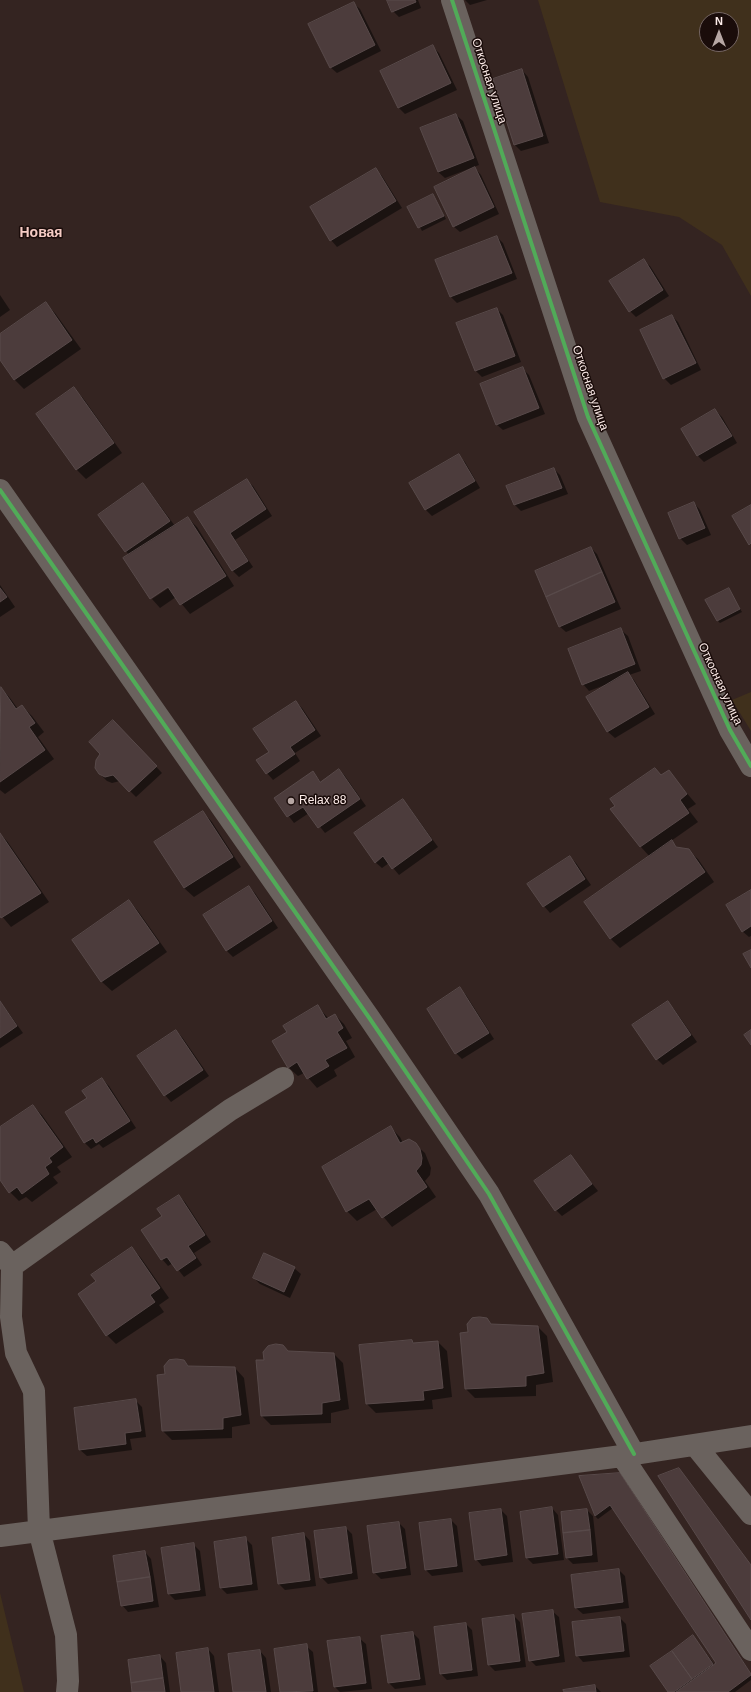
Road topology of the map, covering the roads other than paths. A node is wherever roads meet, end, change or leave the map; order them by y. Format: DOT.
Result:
graph roads {
  1 [pos="452,0"];
  2 [pos="0,490"];
  3 [pos="751,766"];
  4 [pos="283,1078"];
  5 [pos="6,1259"];
  6 [pos="751,1436"];
  7 [pos="695,1445"];
  8 [pos="628,1455"];
  9 [pos="751,1514"];
  10 [pos="39,1530"];
  11 [pos="0,1536"];
  12 [pos="751,1650"];
  13 [pos="67,1692"];
  1 -- 3 [label="street, Откосная улица"];
  2 -- 8 [label="street"];
  4 -- 5 [label="street"];
  5 -- 10 [label="street"];
  6 -- 7 [label="street"];
  7 -- 8 [label="street"];
  7 -- 9 [label="street"];
  8 -- 10 [label="street"];
  8 -- 12 [label="street"];
  10 -- 11 [label="street"];
  10 -- 13 [label="street"];
}
